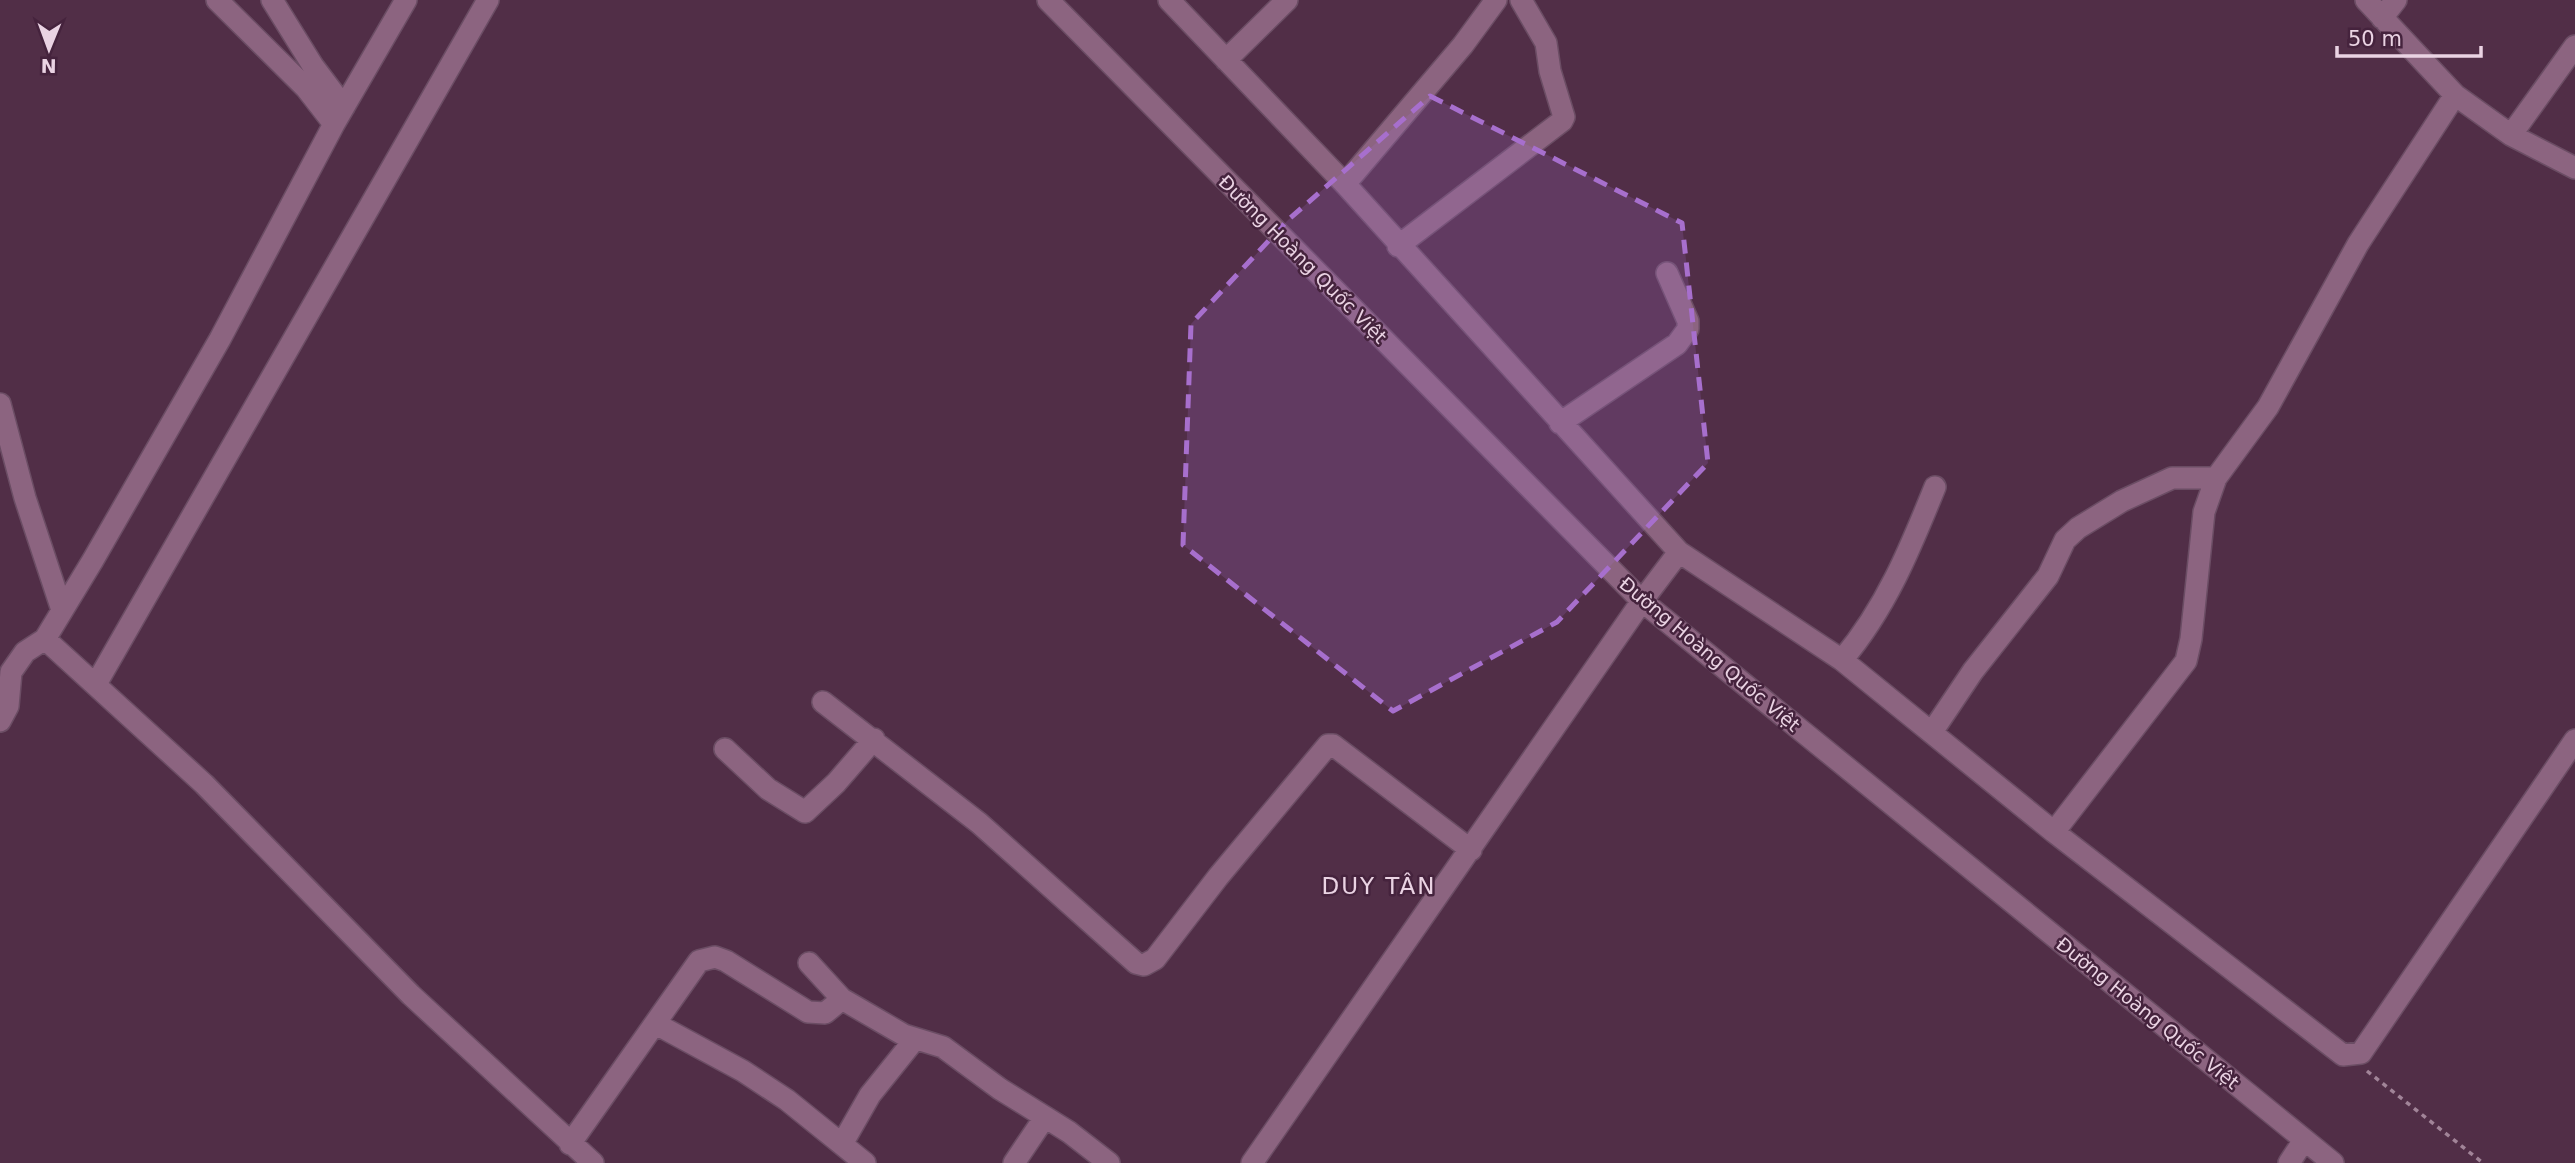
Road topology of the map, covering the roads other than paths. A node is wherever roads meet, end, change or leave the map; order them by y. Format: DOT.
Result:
graph roads {
  1 [pos="217,0"];
  2 [pos="272,0"];
  3 [pos="406,0"];
  4 [pos="488,0"];
  5 [pos="1048,0"];
  6 [pos="1169,0"];
  7 [pos="1287,0"];
  8 [pos="1496,0"];
  9 [pos="1521,0"];
  10 [pos="2366,0"];
  11 [pos="2396,0"];
  12 [pos="2382,18"];
  13 [pos="2575,47"];
  14 [pos="1226,60"];
  15 [pos="2455,96"];
  16 [pos="339,115"];
  17 [pos="2511,135"];
  18 [pos="2575,168"];
  19 [pos="1345,184"];
  20 [pos="1398,246"];
  21 [pos="1667,273"];
  22 [pos="0,404"];
  23 [pos="1560,423"];
  24 [pos="2216,478"];
  25 [pos="1935,487"];
  26 [pos="1674,558"];
  27 [pos="1646,594"];
  28 [pos="62,610"];
  29 [pos="44,639"];
  30 [pos="1842,660"];
  31 [pos="96,684"];
  32 [pos="823,702"];
  33 [pos="0,721"];
  34 [pos="1932,732"];
  35 [pos="874,739"];
  36 [pos="2575,740"];
  37 [pos="725,749"];
  38 [pos="2054,832"];
  39 [pos="1471,850"];
  40 [pos="809,963"];
  41 [pos="842,999"];
  42 [pos="656,1024"];
  43 [pos="915,1039"];
  44 [pos="1045,1117"];
  45 [pos="2304,1140"];
  46 [pos="570,1144"];
  47 [pos="842,1144"];
  48 [pos="593,1163"];
  49 [pos="865,1163"];
  50 [pos="1014,1163"];
  51 [pos="1109,1163"];
  52 [pos="1252,1163"];
  53 [pos="2289,1163"];
  54 [pos="2333,1163"];
  1 -- 16 [label="street"];
  2 -- 16 [label="street"];
  3 -- 16 [label="street"];
  4 -- 31 [label="street"];
  5 -- 27 [label="street, Đường Hoàng Quốc Việt"];
  6 -- 14 [label="street"];
  7 -- 14 [label="street"];
  8 -- 19 [label="street"];
  9 -- 20 [label="street"];
  10 -- 12 [label="street"];
  11 -- 12 [label="street"];
  12 -- 15 [label="street"];
  13 -- 17 [label="street"];
  14 -- 19 [label="street"];
  15 -- 17 [label="street"];
  15 -- 24 [label="street"];
  16 -- 28 [label="street"];
  17 -- 18 [label="street"];
  19 -- 20 [label="street"];
  20 -- 23 [label="street"];
  21 -- 23 [label="street"];
  22 -- 28 [label="street"];
  23 -- 26 [label="street"];
  24 -- 34 [label="street"];
  24 -- 38 [label="street"];
  25 -- 30 [label="street"];
  26 -- 27 [label="street"];
  26 -- 30 [label="street"];
  27 -- 39 [label="street"];
  27 -- 45 [label="street, Đường Hoàng Quốc Việt"];
  28 -- 29 [label="street"];
  29 -- 31 [label="street"];
  29 -- 33 [label="street"];
  30 -- 34 [label="street"];
  31 -- 46 [label="street"];
  32 -- 35 [label="street"];
  34 -- 38 [label="street"];
  35 -- 37 [label="street"];
  35 -- 39 [label="street"];
  36 -- 38 [label="street"];
  39 -- 52 [label="street"];
  40 -- 41 [label="street"];
  41 -- 42 [label="street"];
  41 -- 43 [label="street"];
  42 -- 46 [label="street"];
  42 -- 47 [label="street"];
  43 -- 44 [label="street"];
  43 -- 47 [label="street"];
  44 -- 50 [label="street"];
  44 -- 51 [label="street"];
  45 -- 53 [label="street"];
  45 -- 54 [label="street, Đường Hoàng Quốc Việt"];
  46 -- 48 [label="street"];
  47 -- 49 [label="street"];
}
